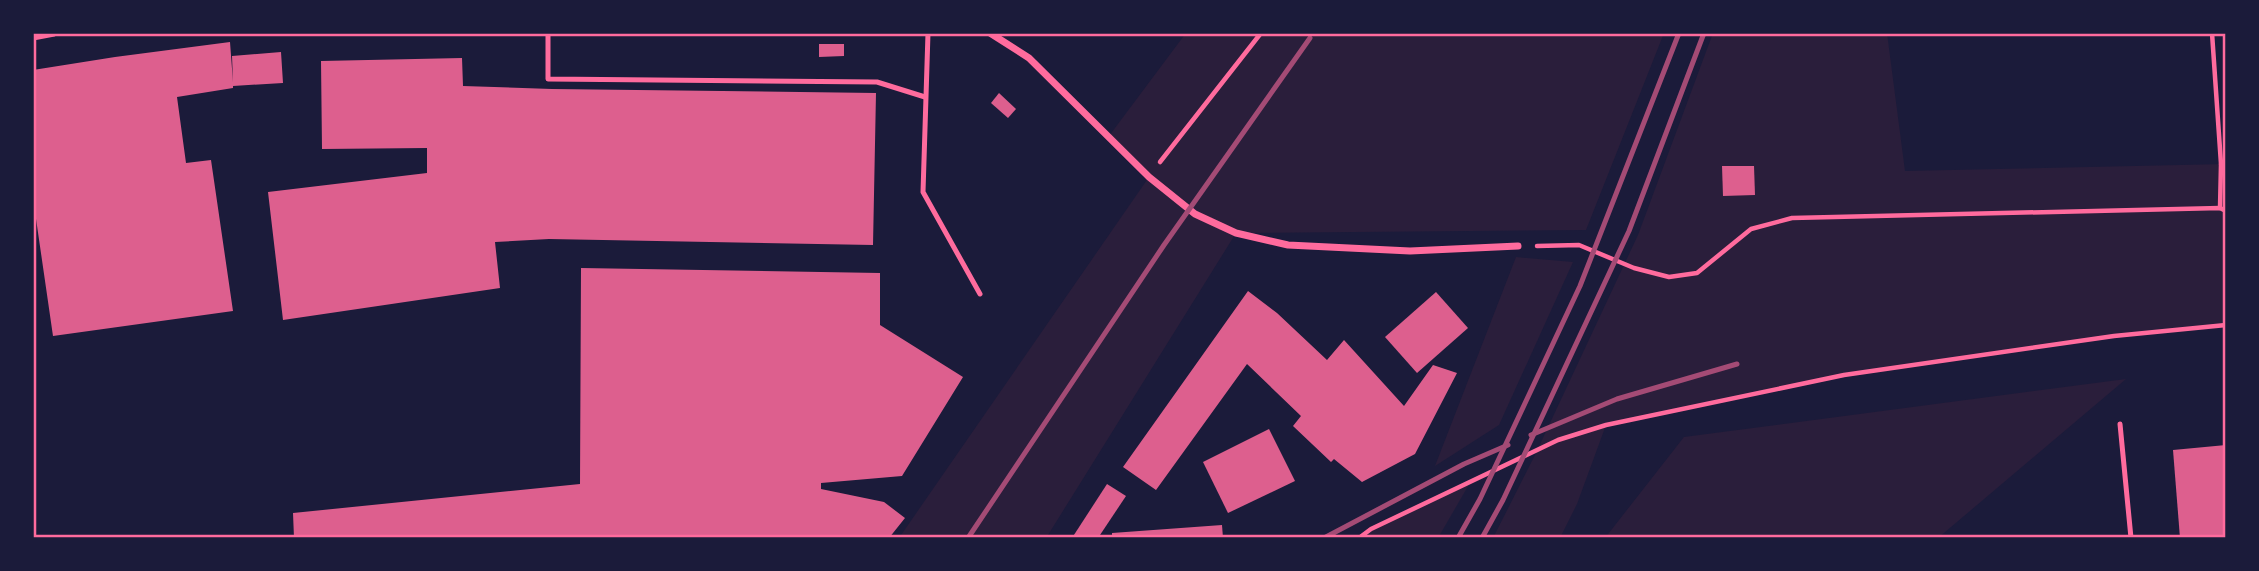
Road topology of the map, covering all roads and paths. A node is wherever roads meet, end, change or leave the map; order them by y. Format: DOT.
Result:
graph roads {
  1 [pos="54,33"];
  2 [pos="548,33"];
  3 [pos="928,33"];
  4 [pos="990,33"];
  5 [pos="1261,33"];
  6 [pos="2212,33"];
  7 [pos="33,37"];
  8 [pos="925,97"];
  9 [pos="2223,164"];
  10 [pos="1149,177"];
  11 [pos="2220,208"];
  12 [pos="2226,211"];
  13 [pos="1518,246"];
  14 [pos="980,294"];
  15 [pos="2226,326"];
  16 [pos="2120,424"];
  17 [pos="1359,538"];
  18 [pos="2131,538"];
  1 -- 7 [label="street"];
  2 -- 8 [label="lane"];
  3 -- 8 [label="lane"];
  4 -- 10 [label="street"];
  5 -- 10 [label="path"];
  6 -- 9 [label="path"];
  8 -- 14 [label="lane"];
  9 -- 11 [label="path"];
  10 -- 13 [label="street"];
  11 -- 12 [label="path"];
  11 -- 13 [label="path"];
  15 -- 17 [label="path"];
  16 -- 18 [label="lane"];
}
